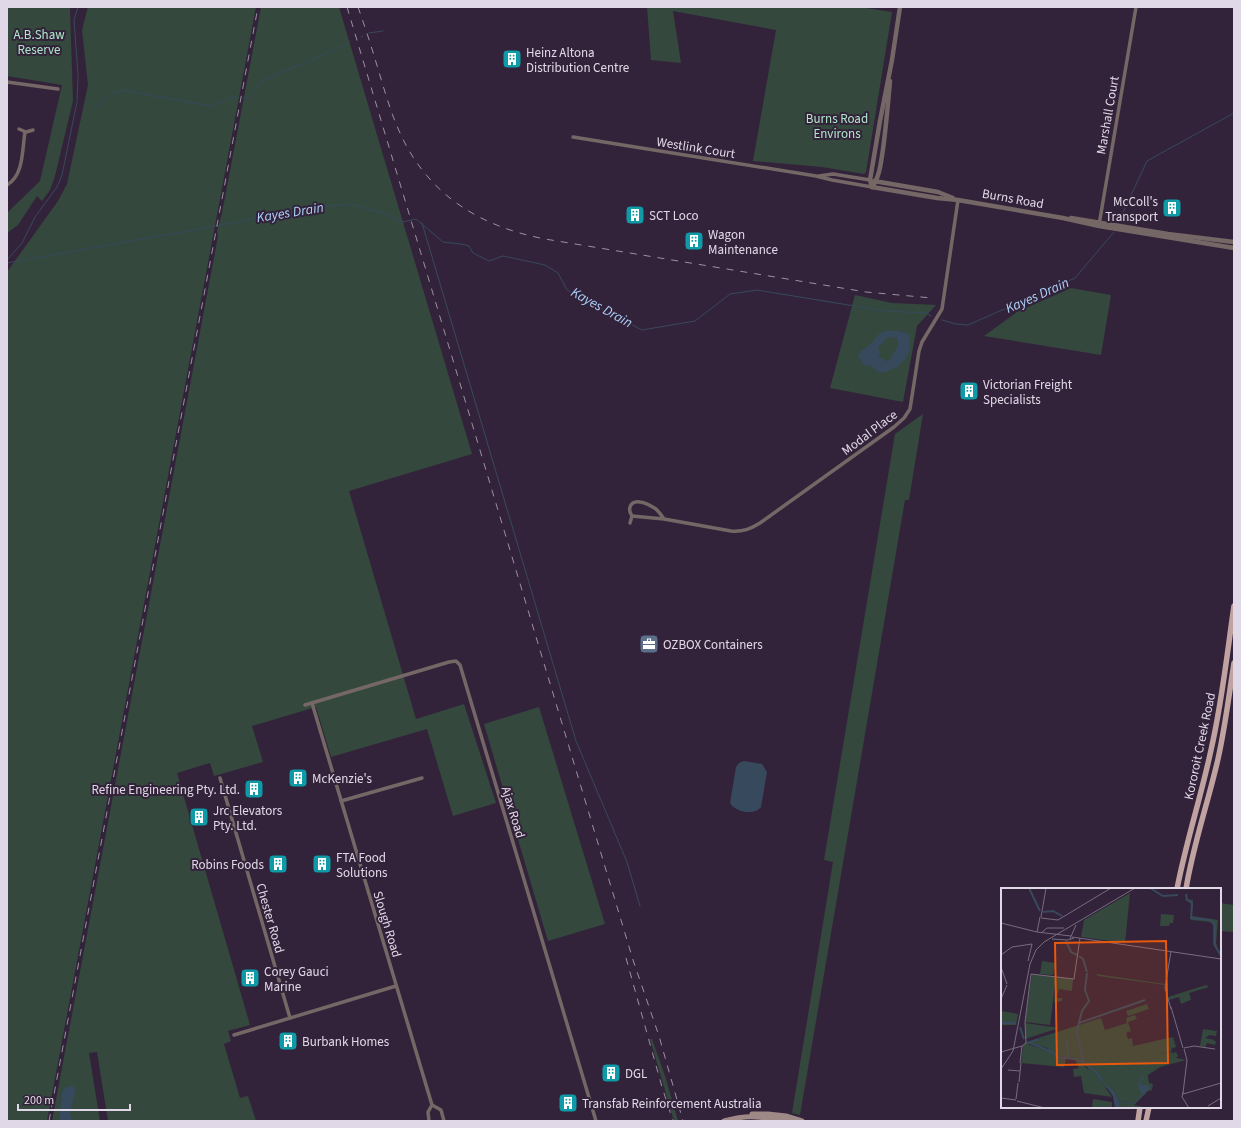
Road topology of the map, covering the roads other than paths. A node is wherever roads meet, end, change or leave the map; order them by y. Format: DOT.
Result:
graph roads {
  1 [pos="900,7"];
  2 [pos="1136,7"];
  3 [pos="892,60"];
  4 [pos="7,82"];
  5 [pos="58,89"];
  6 [pos="19,129"];
  7 [pos="33,130"];
  8 [pos="25,132"];
  9 [pos="573,137"];
  10 [pos="816,176"];
  11 [pos="870,180"];
  12 [pos="877,181"];
  13 [pos="7,185"];
  14 [pos="872,187"];
  15 [pos="958,200"];
  16 [pos="1099,224"];
  17 [pos="1182,238"];
  18 [pos="1234,242"];
  19 [pos="1234,248"];
  20 [pos="632,516"];
  21 [pos="664,519"];
  22 [pos="630,523"];
  23 [pos="1234,606"];
  24 [pos="1234,663"];
  25 [pos="1220,701"];
  26 [pos="1228,702"];
  27 [pos="312,703"];
  28 [pos="305,705"];
  29 [pos="220,778"];
  30 [pos="422,778"];
  31 [pos="341,801"];
  32 [pos="1178,888"];
  33 [pos="1186,888"];
  34 [pos="396,986"];
  35 [pos="290,1018"];
  36 [pos="234,1035"];
  37 [pos="432,1105"];
  38 [pos="1140,1108"];
  39 [pos="1149,1108"];
  40 [pos="429,1121"];
  41 [pos="444,1121"];
  42 [pos="596,1121"];
  43 [pos="724,1121"];
  44 [pos="800,1121"];
  45 [pos="1138,1121"];
  46 [pos="1146,1121"];
  1 -- 3 [label="street"];
  2 -- 16 [label="street, Marshall Court"];
  3 -- 11 [label="street"];
  3 -- 12 [label="street"];
  4 -- 5 [label="street"];
  6 -- 8 [label="street"];
  7 -- 8 [label="street"];
  8 -- 13 [label="street"];
  9 -- 10 [label="street, Westlink Court"];
  10 -- 11 [label="street, Westlink Court"];
  10 -- 14 [label="street, Westlink Court"];
  11 -- 12 [label="street, Burns Road"];
  11 -- 14 [label="street"];
  12 -- 14 [label="street"];
  12 -- 15 [label="street, Burns Road"];
  14 -- 15 [label="street, Burns Road"];
  15 -- 16 [label="street, Burns Road"];
  15 -- 21 [label="street, Modal Place"];
  16 -- 17 [label="street, Burns Road"];
  17 -- 18 [label="street, Burns Road"];
  17 -- 19 [label="street, Burns Road"];
  20 -- 21 [label="street, Modal Place"];
  20 -- 21 [label="street"];
  20 -- 22 [label="street"];
  23 -- 25 [label="main road, Kororoit Creek Road"];
  24 -- 26 [label="main road, Kororoit Creek Road"];
  25 -- 26 [label="main road"];
  25 -- 32 [label="main road, Kororoit Creek Road"];
  26 -- 33 [label="main road, Kororoit Creek Road"];
  27 -- 28 [label="street, Ajax Road"];
  27 -- 31 [label="street, Slough Road"];
  27 -- 42 [label="street, Ajax Road"];
  29 -- 35 [label="street, Chester Road"];
  30 -- 31 [label="street"];
  31 -- 34 [label="street, Slough Road"];
  34 -- 35 [label="street"];
  34 -- 37 [label="street, Slough Road"];
  35 -- 36 [label="street"];
  37 -- 40 [label="street, Slough Road"];
  37 -- 41 [label="street, Slough Road"];
  38 -- 45 [label="main road"];
  39 -- 46 [label="main road"];
  43 -- 44 [label="main road"];
}
